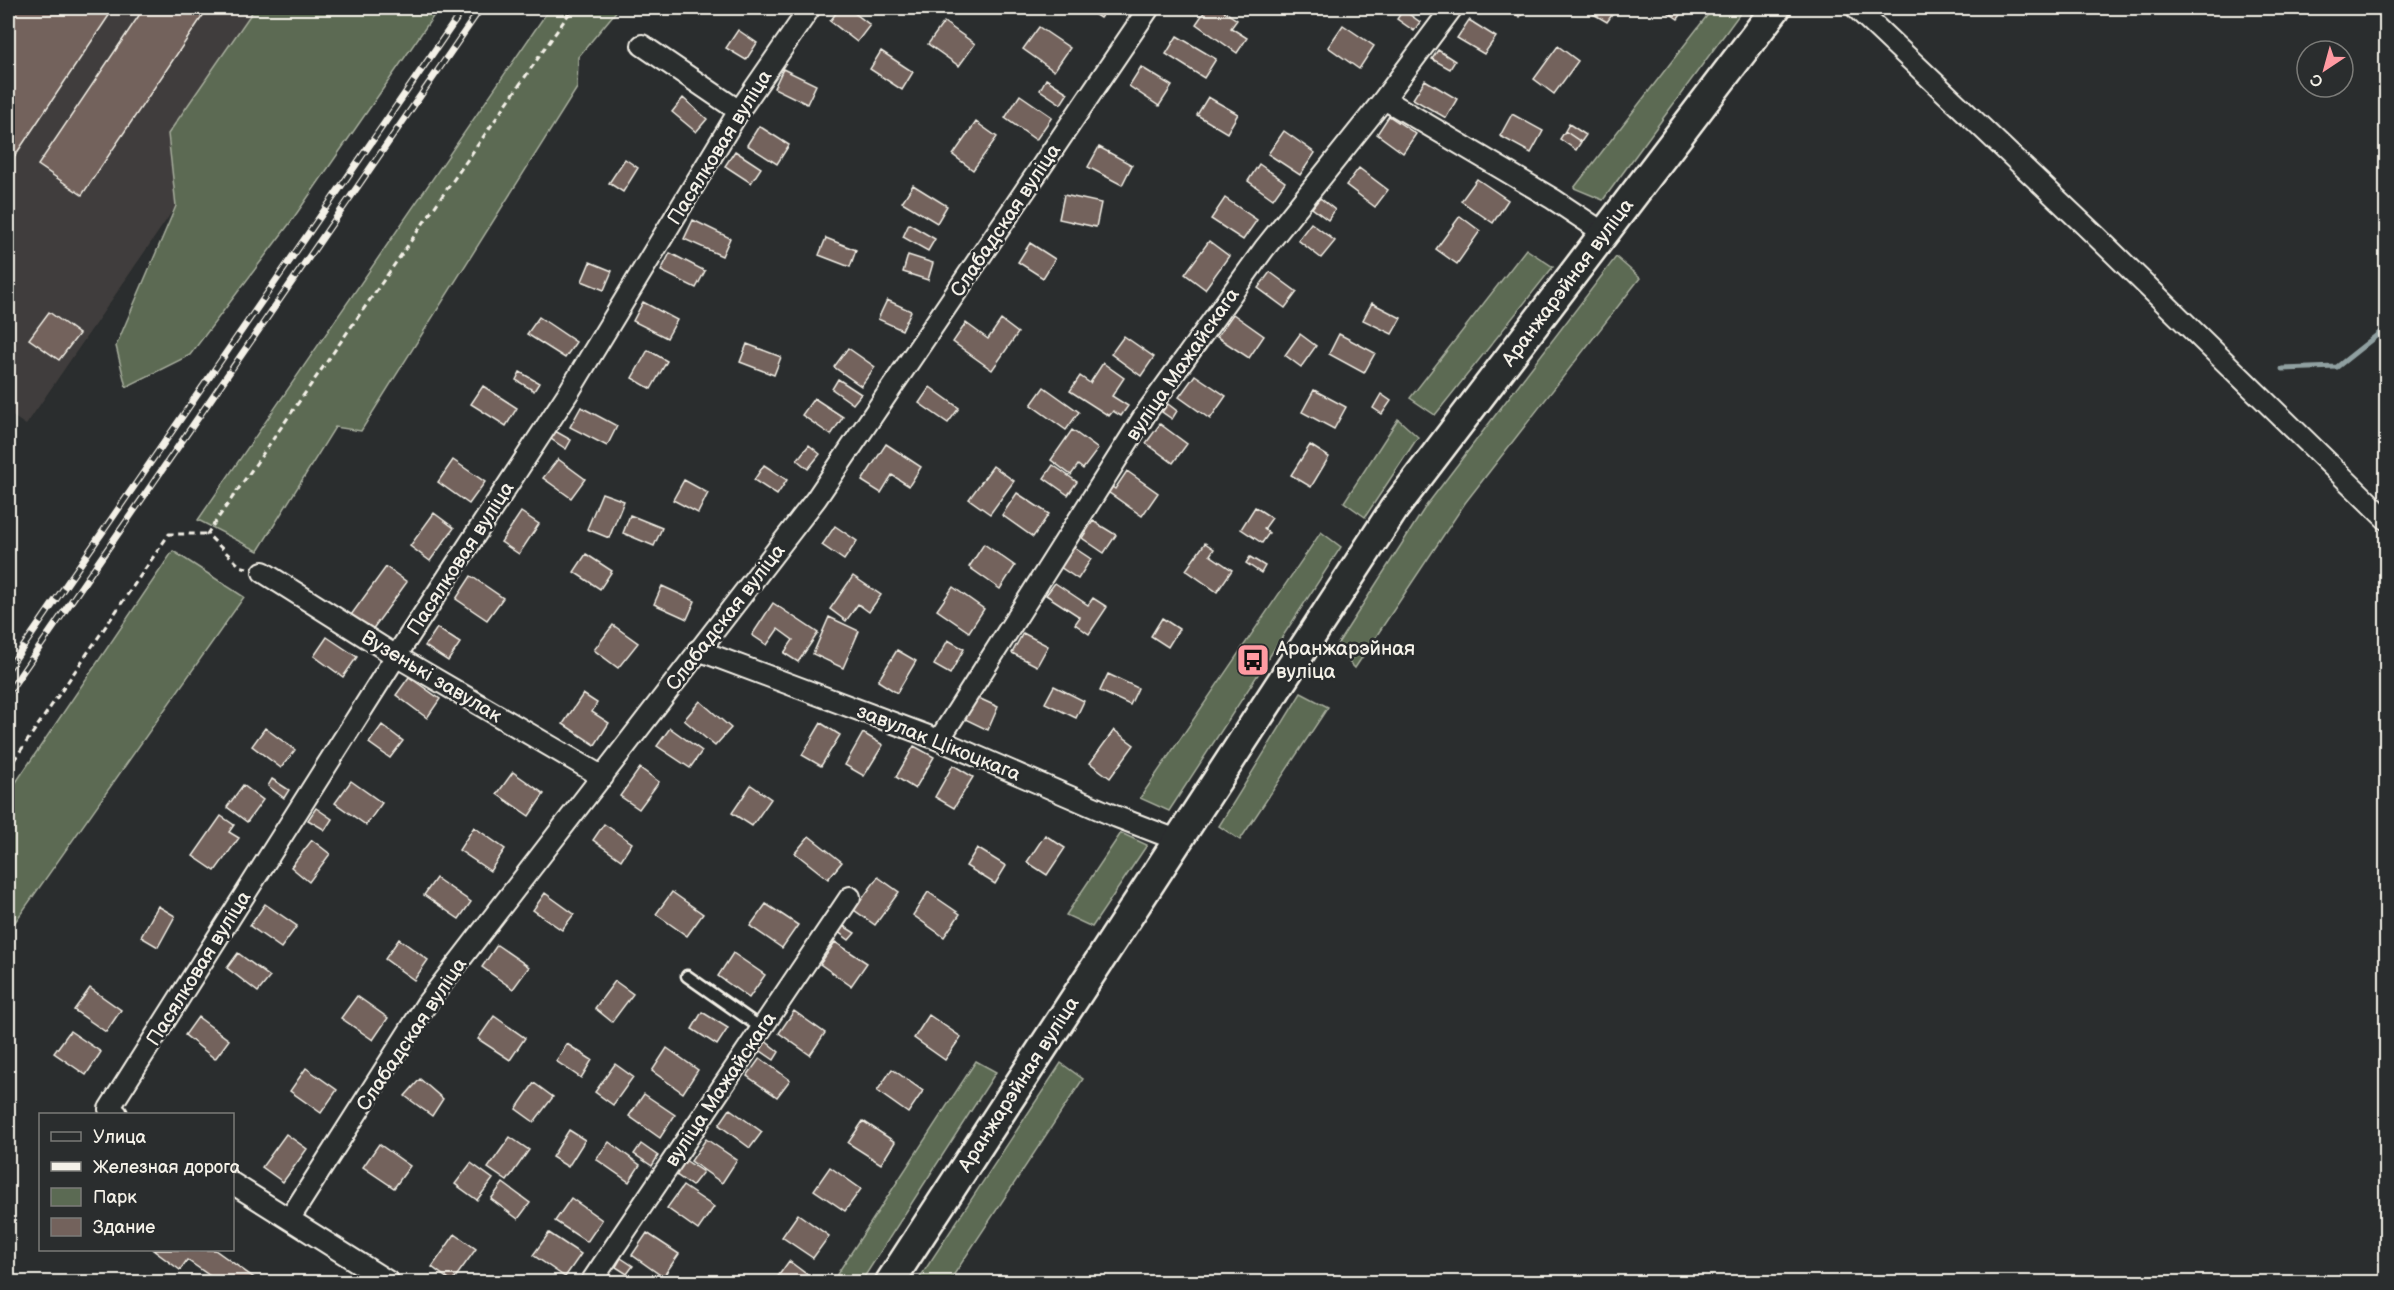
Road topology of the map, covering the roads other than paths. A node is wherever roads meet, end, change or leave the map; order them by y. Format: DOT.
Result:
graph roads {
  1 [pos="810,8"];
  2 [pos="1149,8"];
  3 [pos="1452,8"];
  4 [pos="1776,8"];
  5 [pos="1856,8"];
  6 [pos="642,45"];
  7 [pos="1384,99"];
  8 [pos="739,111"];
  9 [pos="1604,233"];
  10 [pos="2386,519"];
  11 [pos="263,572"];
  12 [pos="698,651"];
  13 [pos="396,656"];
  14 [pos="939,740"];
  15 [pos="603,777"];
  16 [pos="1177,840"];
  17 [pos="850,897"];
  18 [pos="687,976"];
  19 [pos="761,1028"];
  20 [pos="113,1112"];
  21 [pos="234,1184"];
  22 [pos="291,1218"];
  23 [pos="389,1282"];
  24 [pos="591,1282"];
  25 [pos="890,1282"];
  1 -- 8 [label="street, Пасялковая вуліца"];
  2 -- 12 [label="street, Слабадская вуліца"];
  3 -- 7 [label="street, вуліца Мажайскага"];
  4 -- 9 [label="main road, Аранжарэйная вуліца"];
  5 -- 10 [label="street"];
  6 -- 8 [label="street"];
  7 -- 9 [label="street"];
  7 -- 14 [label="street, вуліца Мажайскага"];
  8 -- 13 [label="street, Пасялковая вуліца"];
  9 -- 16 [label="main road, Аранжарэйная вуліца"];
  11 -- 13 [label="street, Вузенькі завулак"];
  12 -- 14 [label="street, завулак Цікоцкага"];
  12 -- 15 [label="street, Слабадская вуліца"];
  13 -- 15 [label="street, Вузенькі завулак"];
  13 -- 20 [label="street, Пасялковая вуліца"];
  14 -- 16 [label="street, завулак Цікоцкага"];
  15 -- 22 [label="street, Слабадская вуліца"];
  16 -- 25 [label="main road, Аранжарэйная вуліца"];
  17 -- 19 [label="street, вуліца Мажайскага"];
  18 -- 19 [label="lane"];
  19 -- 24 [label="street, вуліца Мажайскага"];
  21 -- 22 [label="street"];
  22 -- 23 [label="street"];
}
